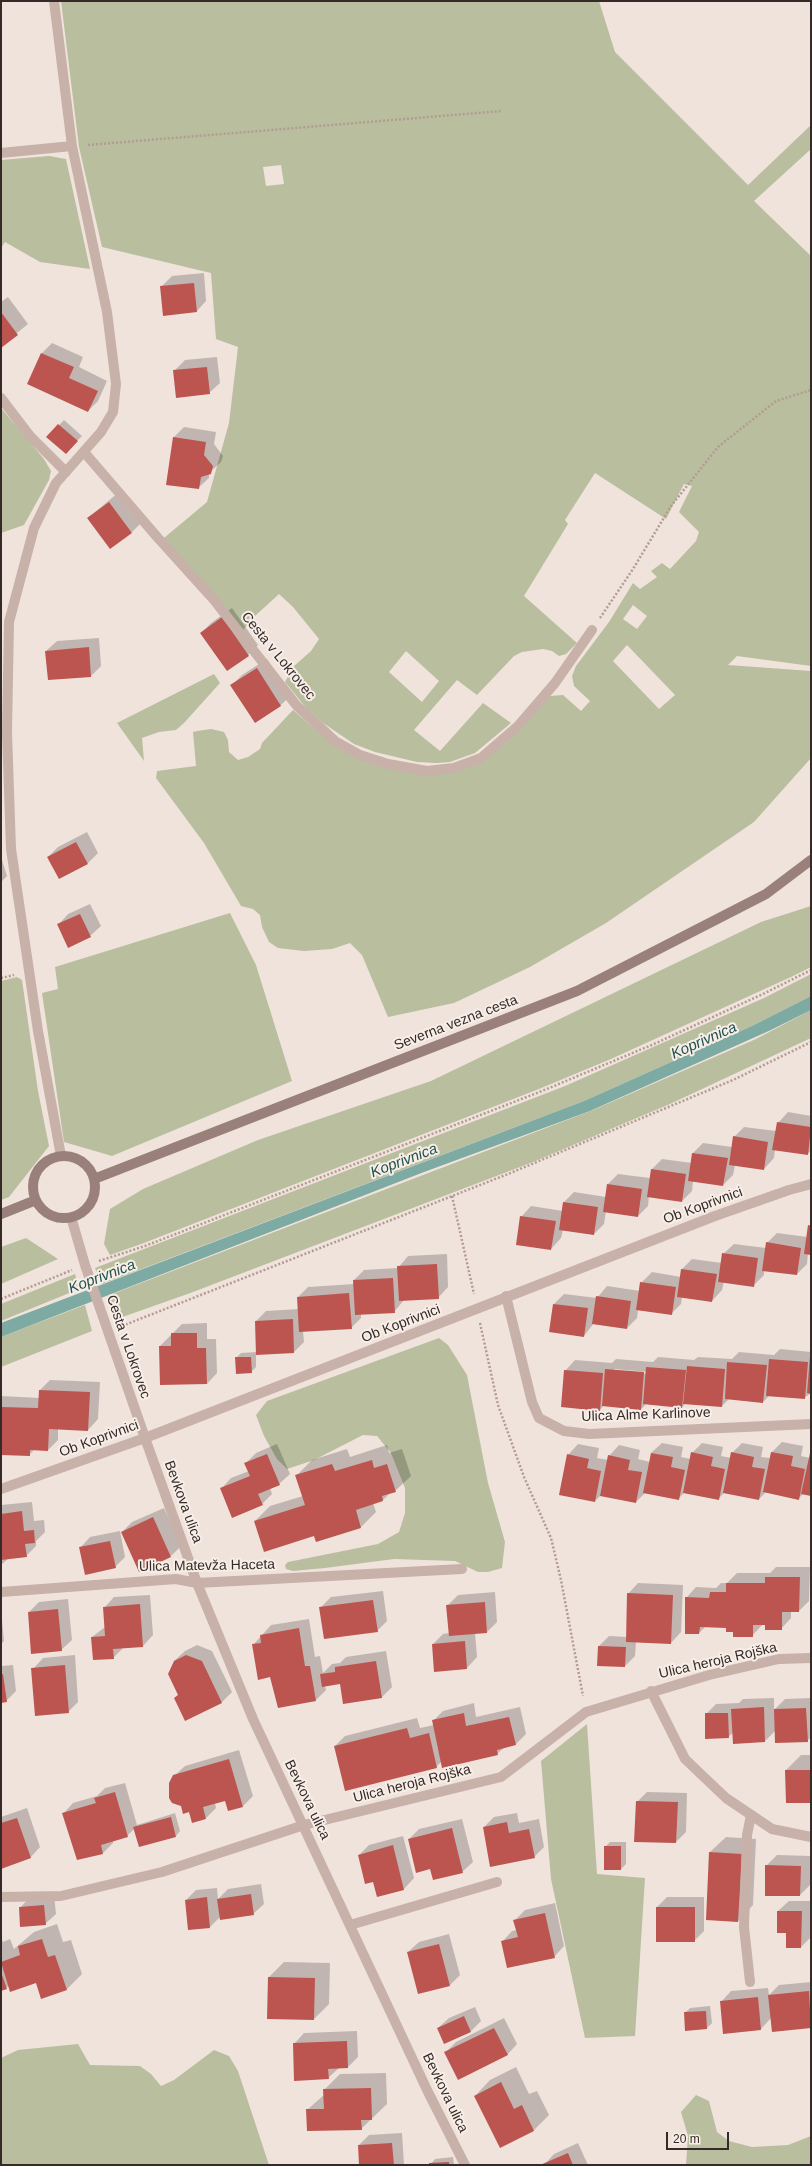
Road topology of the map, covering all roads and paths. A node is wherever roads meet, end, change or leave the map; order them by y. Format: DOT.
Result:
graph roads {
  1 [pos="54,1"];
  2 [pos="502,111"];
  3 [pos="72,146"];
  4 [pos="1,154"];
  5 [pos="811,390"];
  6 [pos="1,398"];
  7 [pos="84,452"];
  8 [pos="66,472"];
  9 [pos="592,630"];
  10 [pos="811,860"];
  11 [pos="811,970"];
  12 [pos="811,1042"];
  13 [pos="61,1156"];
  14 [pos="94,1179"];
  15 [pos="811,1184"];
  16 [pos="452,1196"];
  17 [pos="36,1200"];
  18 [pos="1,1214"];
  19 [pos="71,1217"];
  20 [pos="85,1265"];
  21 [pos="506,1296"];
  22 [pos="1,1299"];
  23 [pos="477,1310"];
  24 [pos="108,1332"];
  25 [pos="811,1424"];
  26 [pos="145,1438"];
  27 [pos="1,1488"];
  28 [pos="462,1569"];
  29 [pos="197,1583"];
  30 [pos="1,1592"];
  31 [pos="811,1658"];
  32 [pos="651,1691"];
  33 [pos="586,1712"];
  34 [pos="751,1815"];
  35 [pos="304,1824"];
  36 [pos="811,1837"];
  37 [pos="497,1882"];
  38 [pos="1,1897"];
  39 [pos="350,1925"];
  40 [pos="750,1982"];
  41 [pos="465,2165"];
  1 -- 3 [label="street"];
  2 -- 3 [label="path"];
  3 -- 4 [label="street"];
  3 -- 7 [label="street"];
  5 -- 9 [label="path"];
  6 -- 8 [label="street"];
  7 -- 8 [label="street"];
  7 -- 9 [label="street, Cesta v Lokrovec"];
  8 -- 13 [label="street"];
  10 -- 14 [label="street, Severna vezna cesta"];
  11 -- 20 [label="path"];
  12 -- 16 [label="path"];
  13 -- 14 [label="street"];
  13 -- 17 [label="street"];
  14 -- 19 [label="street"];
  15 -- 21 [label="street, Ob Koprivnici"];
  16 -- 23 [label="path"];
  16 -- 24 [label="path"];
  17 -- 18 [label="street"];
  17 -- 19 [label="street"];
  19 -- 20 [label="street, Cesta v Lokrovec"];
  20 -- 22 [label="path"];
  20 -- 24 [label="street, Cesta v Lokrovec"];
  21 -- 23 [label="street, Ob Koprivnici"];
  21 -- 25 [label="street, Ulica Alme Karlinove"];
  23 -- 26 [label="street, Ob Koprivnici"];
  23 -- 33 [label="path"];
  24 -- 26 [label="street, Cesta v Lokrovec"];
  26 -- 27 [label="street, Ob Koprivnici"];
  26 -- 29 [label="street, Bevkova ulica"];
  28 -- 29 [label="street, Ulica Matevža Haceta"];
  29 -- 30 [label="street, Ulica Matevža Haceta"];
  29 -- 35 [label="street, Bevkova ulica"];
  31 -- 32 [label="street, Ulica heroja Rojška"];
  32 -- 33 [label="street, Ulica heroja Rojška"];
  32 -- 34 [label="street"];
  33 -- 35 [label="street, Ulica heroja Rojška"];
  34 -- 36 [label="street"];
  34 -- 40 [label="street"];
  35 -- 38 [label="street, Ulica heroja Rojška"];
  35 -- 39 [label="street, Bevkova ulica"];
  37 -- 39 [label="street"];
  39 -- 41 [label="street, Bevkova ulica"];
}
